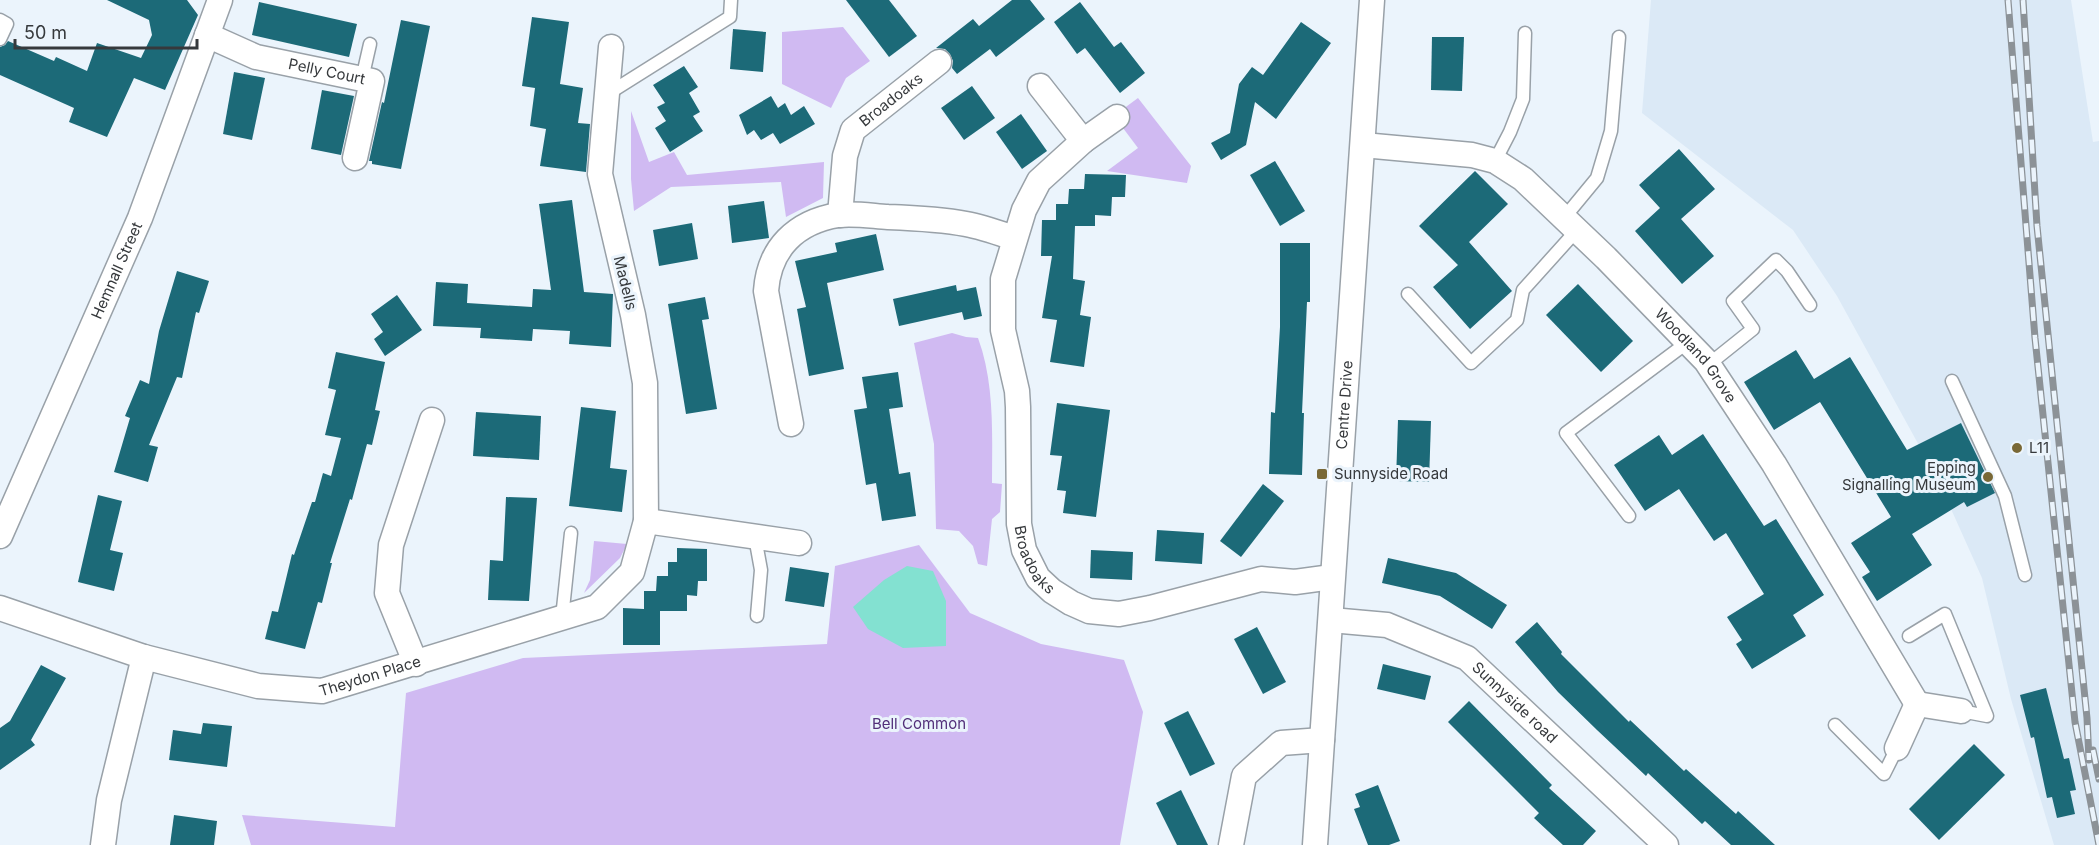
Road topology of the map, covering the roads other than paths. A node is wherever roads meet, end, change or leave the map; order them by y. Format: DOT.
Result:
graph roads {
  1 [pos="220,0"];
  2 [pos="731,0"];
  3 [pos="1372,0"];
  4 [pos="0,20"];
  5 [pos="1525,33"];
  6 [pos="207,35"];
  7 [pos="1619,37"];
  8 [pos="0,39"];
  9 [pos="370,44"];
  10 [pos="611,46"];
  11 [pos="939,62"];
  12 [pos="363,79"];
  13 [pos="1040,86"];
  14 [pos="606,95"];
  15 [pos="1117,117"];
  16 [pos="1083,141"];
  17 [pos="1363,145"];
  18 [pos="355,158"];
  19 [pos="1495,161"];
  20 [pos="840,215"];
  21 [pos="1570,224"];
  22 [pos="1014,238"];
  23 [pos="1408,294"];
  24 [pos="1810,305"];
  25 [pos="1688,342"];
  26 [pos="1708,365"];
  27 [pos="1952,381"];
  28 [pos="432,420"];
  29 [pos="791,424"];
  30 [pos="1629,516"];
  31 [pos="646,521"];
  32 [pos="571,533"];
  33 [pos="0,536"];
  34 [pos="755,537"];
  35 [pos="799,543"];
  36 [pos="2025,575"];
  37 [pos="1332,577"];
  38 [pos="0,608"];
  39 [pos="757,616"];
  40 [pos="562,618"];
  41 [pos="1331,620"];
  42 [pos="1909,636"];
  43 [pos="144,657"];
  44 [pos="416,664"];
  45 [pos="1917,704"];
  46 [pos="1961,711"];
  47 [pos="1835,725"];
  48 [pos="1322,740"];
  49 [pos="1897,747"];
  50 [pos="103,845"];
  51 [pos="1231,845"];
  52 [pos="1315,845"];
  53 [pos="1666,845"];
  1 -- 6 [label="street, Hemnall Street"];
  2 -- 14 [label="lane"];
  3 -- 17 [label="street, Centre Drive"];
  4 -- 8 [label="lane"];
  5 -- 19 [label="lane"];
  6 -- 12 [label="street, Pelly Court"];
  6 -- 33 [label="street, Hemnall Street"];
  7 -- 21 [label="lane"];
  9 -- 12 [label="lane"];
  10 -- 14 [label="street, Madells"];
  11 -- 20 [label="street, Broadoaks"];
  12 -- 18 [label="street, Pelly Court"];
  13 -- 16 [label="street"];
  14 -- 31 [label="street, Madells"];
  15 -- 16 [label="street, Broadoaks"];
  16 -- 22 [label="street, Broadoaks"];
  17 -- 19 [label="street, Woodland Grove"];
  17 -- 37 [label="street, Centre Drive"];
  19 -- 21 [label="street, Woodland Grove"];
  20 -- 22 [label="street"];
  20 -- 29 [label="street"];
  21 -- 23 [label="lane"];
  21 -- 25 [label="street, Woodland Grove"];
  22 -- 37 [label="street, Broadoaks"];
  24 -- 26 [label="lane"];
  25 -- 26 [label="street, Woodland Grove"];
  25 -- 30 [label="lane"];
  26 -- 45 [label="street, Woodland Grove"];
  27 -- 36 [label="lane"];
  28 -- 44 [label="street, Theydon Place"];
  31 -- 34 [label="street"];
  31 -- 40 [label="street, Madells"];
  32 -- 40 [label="lane"];
  34 -- 35 [label="street"];
  34 -- 39 [label="lane"];
  37 -- 41 [label="street, Centre Drive"];
  38 -- 43 [label="street, Theydon Place"];
  40 -- 44 [label="street, Madells"];
  41 -- 48 [label="street, Centre Drive"];
  41 -- 53 [label="street, Sunnyside road"];
  42 -- 46 [label="lane"];
  43 -- 44 [label="street, Theydon Place"];
  43 -- 50 [label="street"];
  45 -- 46 [label="street"];
  45 -- 49 [label="street"];
  47 -- 49 [label="lane"];
  48 -- 51 [label="street"];
  48 -- 52 [label="street, Centre Drive"];
}
